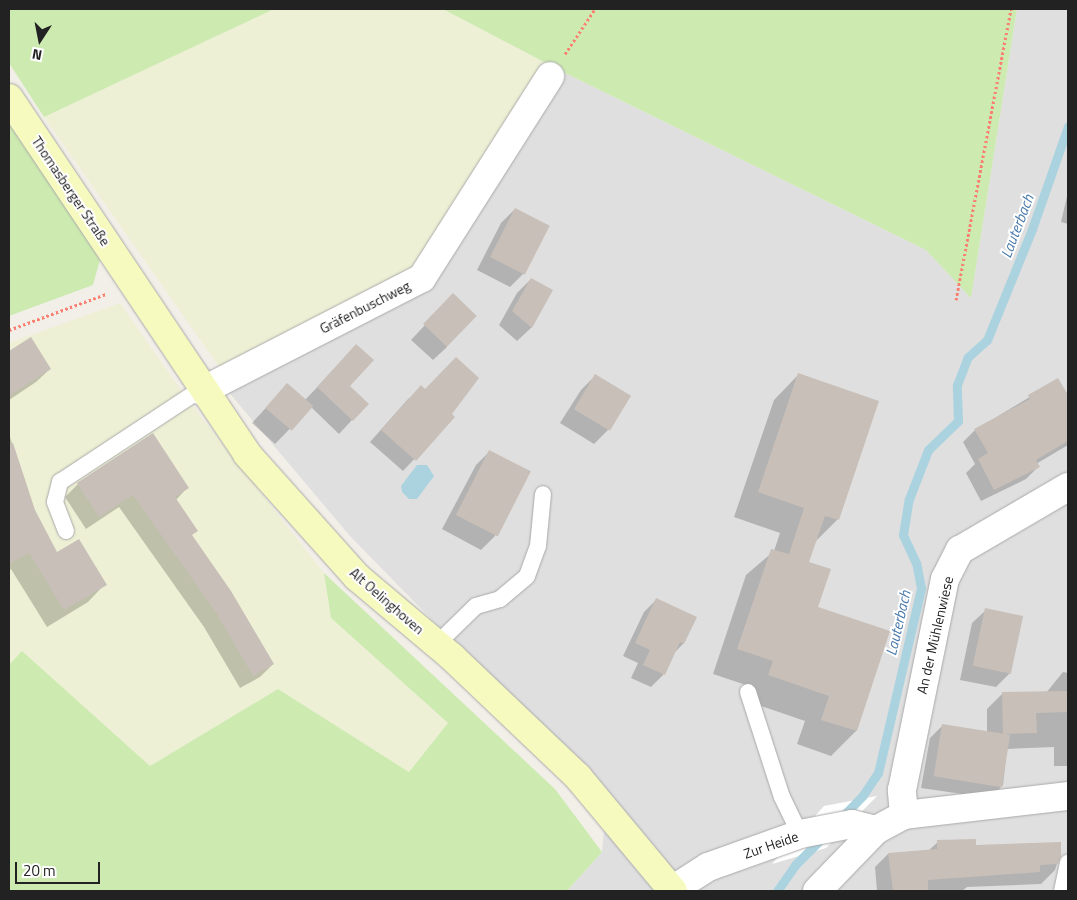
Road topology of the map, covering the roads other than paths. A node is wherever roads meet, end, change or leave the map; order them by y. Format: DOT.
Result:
graph roads {
  1 [pos="550,76"];
  2 [pos="9,98"];
  3 [pos="132,284"];
  4 [pos="202,390"];
  5 [pos="1068,487"];
  6 [pos="543,494"];
  7 [pos="66,531"];
  8 [pos="437,644"];
  9 [pos="748,692"];
  10 [pos="1068,796"];
  11 [pos="904,815"];
  12 [pos="864,827"];
  13 [pos="800,834"];
  14 [pos="1068,863"];
  15 [pos="673,890"];
  16 [pos="818,891"];
  17 [pos="1062,891"];
  1 -- 4 [label="street, Gräfenbuschweg"];
  2 -- 3 [label="main road, Thomasberger Straße"];
  3 -- 4 [label="main road, Alt Oelinghoven"];
  4 -- 7 [label="lane"];
  4 -- 8 [label="main road, Alt Oelinghoven"];
  5 -- 11 [label="street, An der Mühlenwiese"];
  6 -- 8 [label="lane"];
  8 -- 15 [label="main road, Alt Oelinghoven"];
  9 -- 13 [label="lane"];
  10 -- 11 [label="street, Zur Heide"];
  11 -- 12 [label="street, Zur Heide"];
  12 -- 13 [label="street, Zur Heide"];
  12 -- 16 [label="street, Zur Heide"];
  13 -- 15 [label="street, Zur Heide"];
  14 -- 17 [label="lane"];
}
